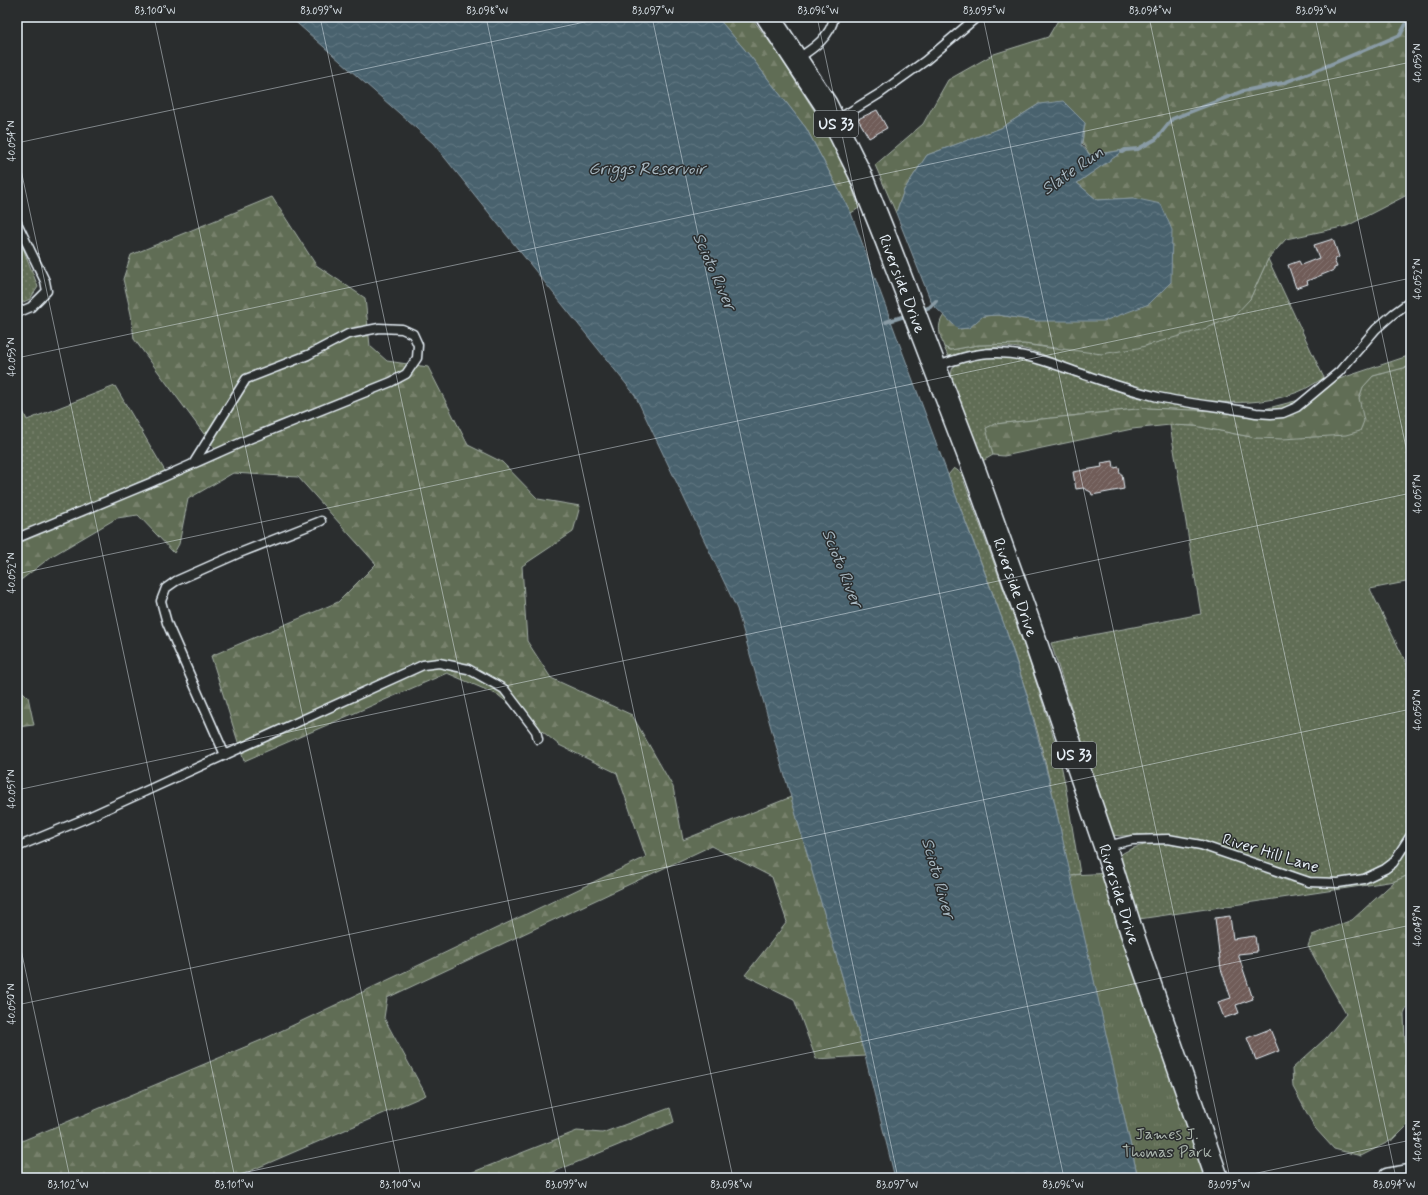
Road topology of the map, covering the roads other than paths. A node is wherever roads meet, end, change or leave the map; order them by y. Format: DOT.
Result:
graph roads {
  1 [pos="768,17"];
  2 [pos="834,17"];
  3 [pos="977,17"];
  4 [pos="796,59"];
  5 [pos="835,121"];
  6 [pos="17,223"];
  7 [pos="1411,301"];
  8 [pos="17,313"];
  9 [pos="935,367"];
  10 [pos="193,464"];
  11 [pos="321,521"];
  12 [pos="17,538"];
  13 [pos="538,739"];
  14 [pos="225,755"];
  15 [pos="1411,835"];
  16 [pos="1105,846"];
  17 [pos="17,847"];
  18 [pos="1411,1174"];
  19 [pos="1218,1178"];
  20 [pos="1388,1178"];
  1 -- 4 [label="main road, Riverside Drive / US 33"];
  2 -- 4 [label="lane"];
  3 -- 5 [label="lane"];
  4 -- 5 [label="main road, Riverside Drive / US 33"];
  5 -- 9 [label="main road, Riverside Drive / US 33"];
  6 -- 8 [label="lane"];
  7 -- 9 [label="lane"];
  9 -- 16 [label="main road, Riverside Drive / US 33"];
  10 -- 10 [label="lane"];
  10 -- 12 [label="lane"];
  11 -- 14 [label="lane"];
  13 -- 14 [label="lane"];
  14 -- 17 [label="lane"];
  15 -- 16 [label="lane, River Hill Lane"];
  16 -- 19 [label="main road, Riverside Drive / US 33"];
  18 -- 20 [label="street"];
}
